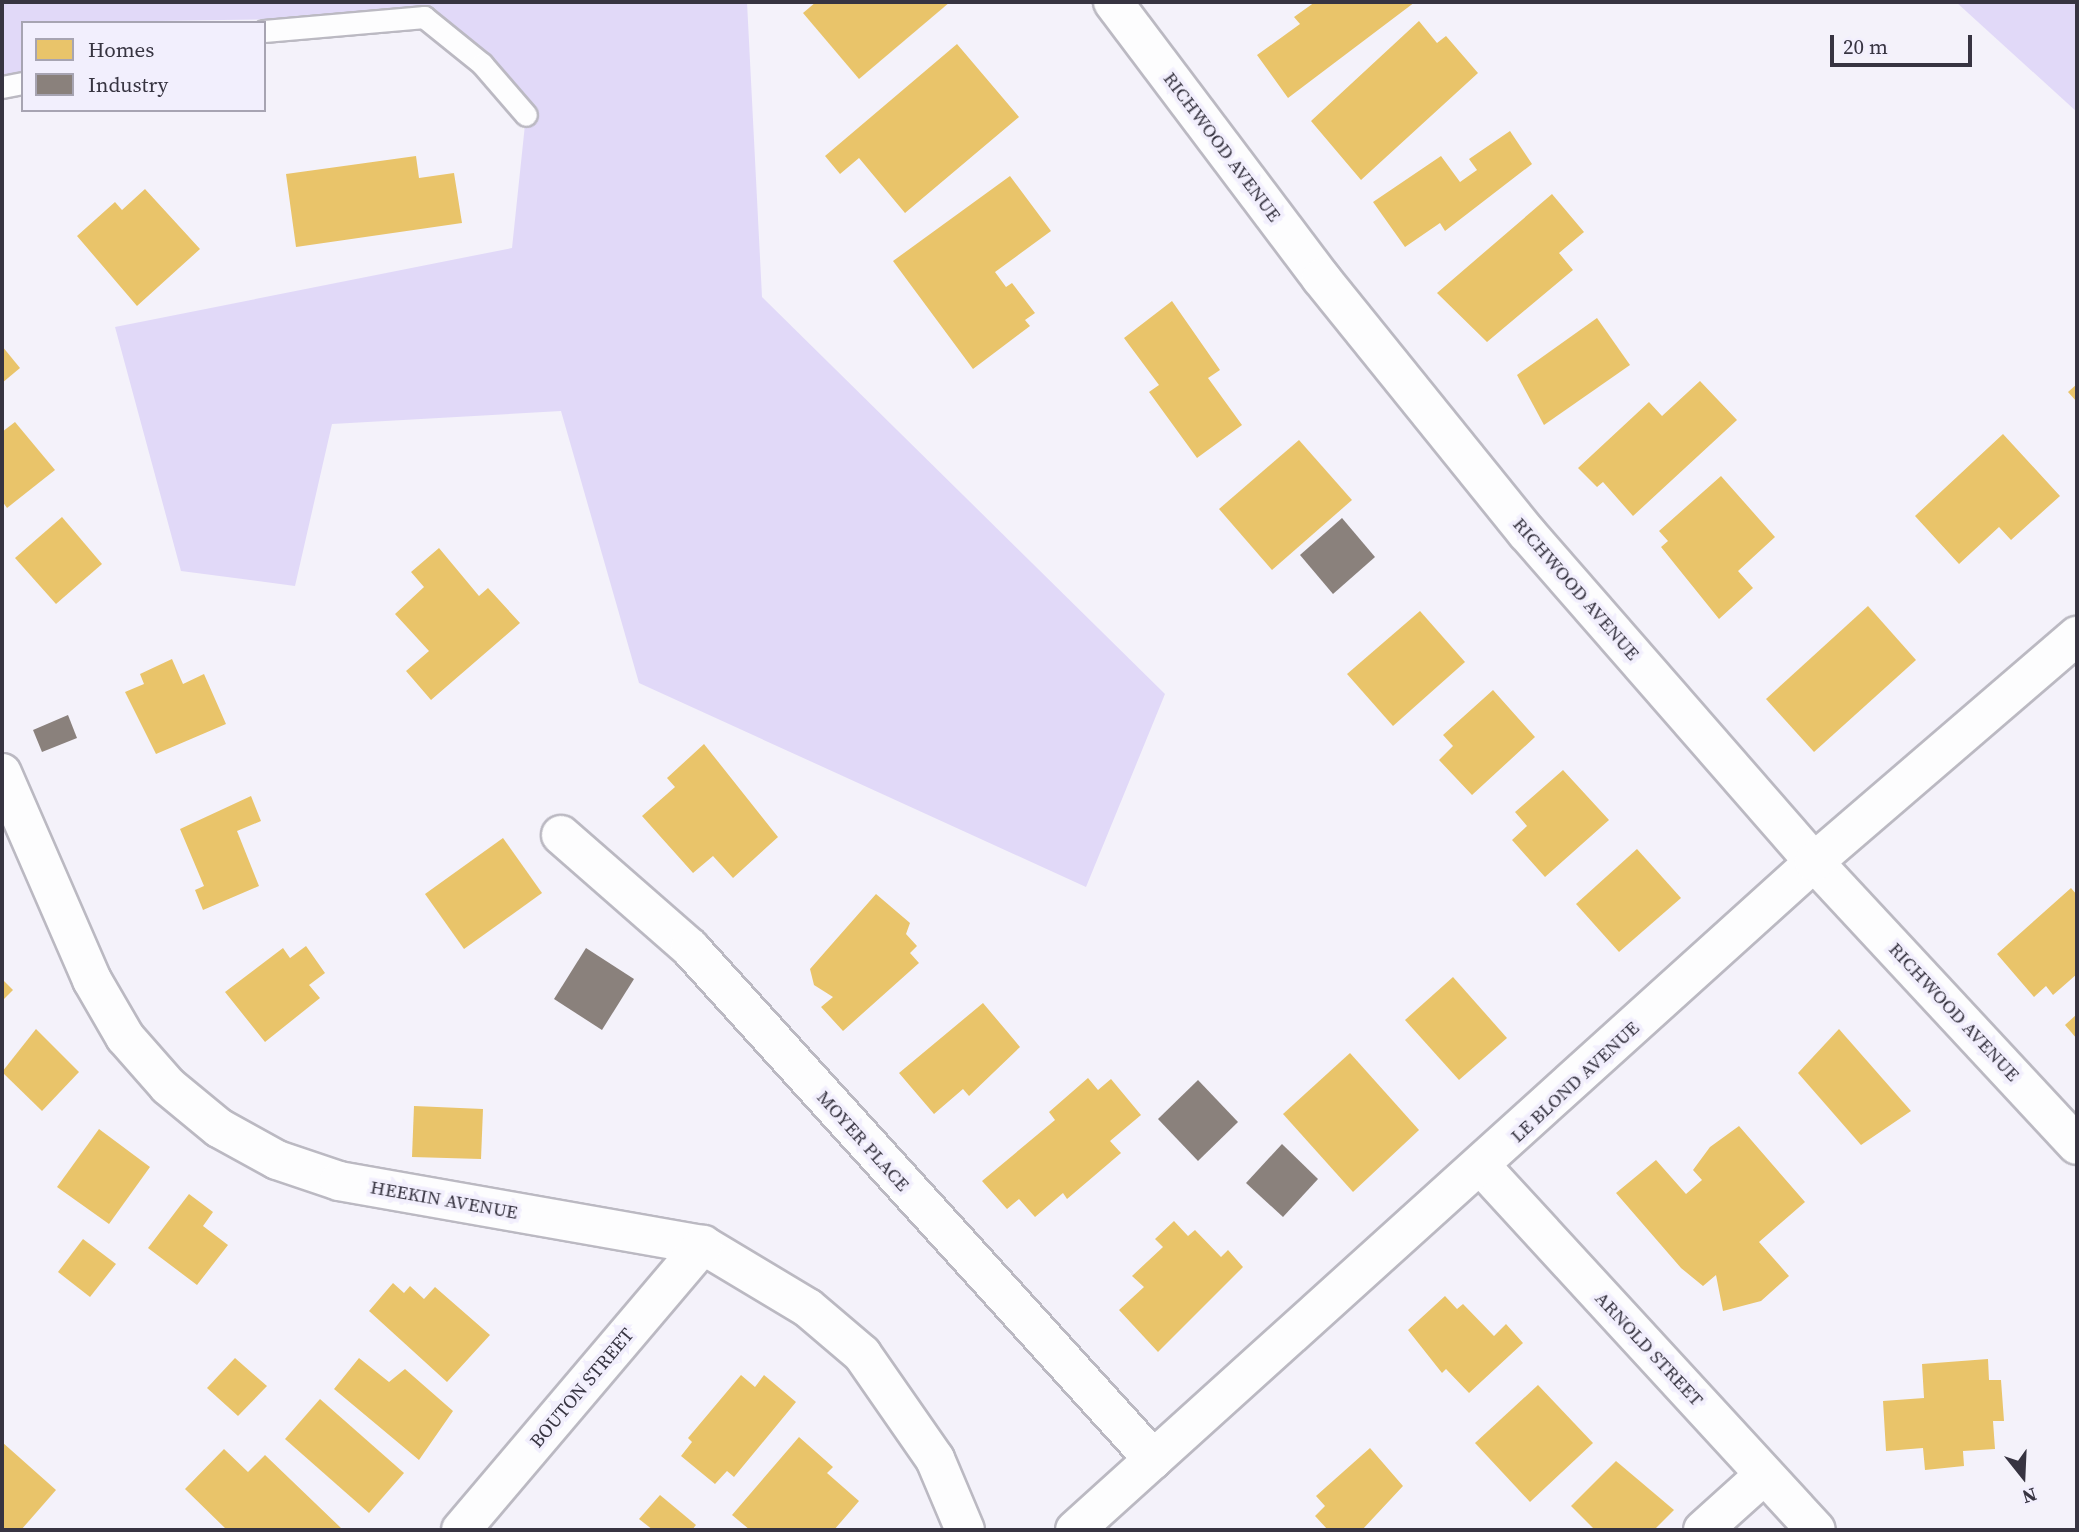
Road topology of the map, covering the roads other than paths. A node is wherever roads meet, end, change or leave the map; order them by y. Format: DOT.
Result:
graph roads {
  1 [pos="1113,2"];
  2 [pos="266,31"];
  3 [pos="21,83"];
  4 [pos="2,87"];
  5 [pos="526,115"];
  6 [pos="2077,636"];
  7 [pos="2,773"];
  8 [pos="561,835"];
  9 [pos="1814,863"];
  10 [pos="2077,1145"];
  11 [pos="1482,1167"];
  12 [pos="703,1245"];
  13 [pos="1153,1459"];
  14 [pos="1764,1475"];
  15 [pos="461,1530"];
  16 [pos="965,1530"];
  17 [pos="1075,1530"];
  18 [pos="1703,1530"];
  19 [pos="1816,1530"];
  1 -- 9 [label="street, RICHWOOD AVENUE"];
  2 -- 5 [label="lane"];
  3 -- 4 [label="lane"];
  6 -- 9 [label="street, LE BLOND AVENUE"];
  7 -- 12 [label="street, HEEKIN AVENUE"];
  8 -- 13 [label="street, MOYER PLACE"];
  9 -- 10 [label="street, RICHWOOD AVENUE"];
  9 -- 11 [label="street, LE BLOND AVENUE"];
  11 -- 13 [label="street, LE BLOND AVENUE"];
  11 -- 14 [label="street, ARNOLD STREET"];
  12 -- 15 [label="street, BOUTON STREET"];
  12 -- 16 [label="street, HEEKIN AVENUE"];
  13 -- 17 [label="street, LE BLOND AVENUE"];
  14 -- 18 [label="street"];
  14 -- 19 [label="street, ARNOLD STREET"];
}
